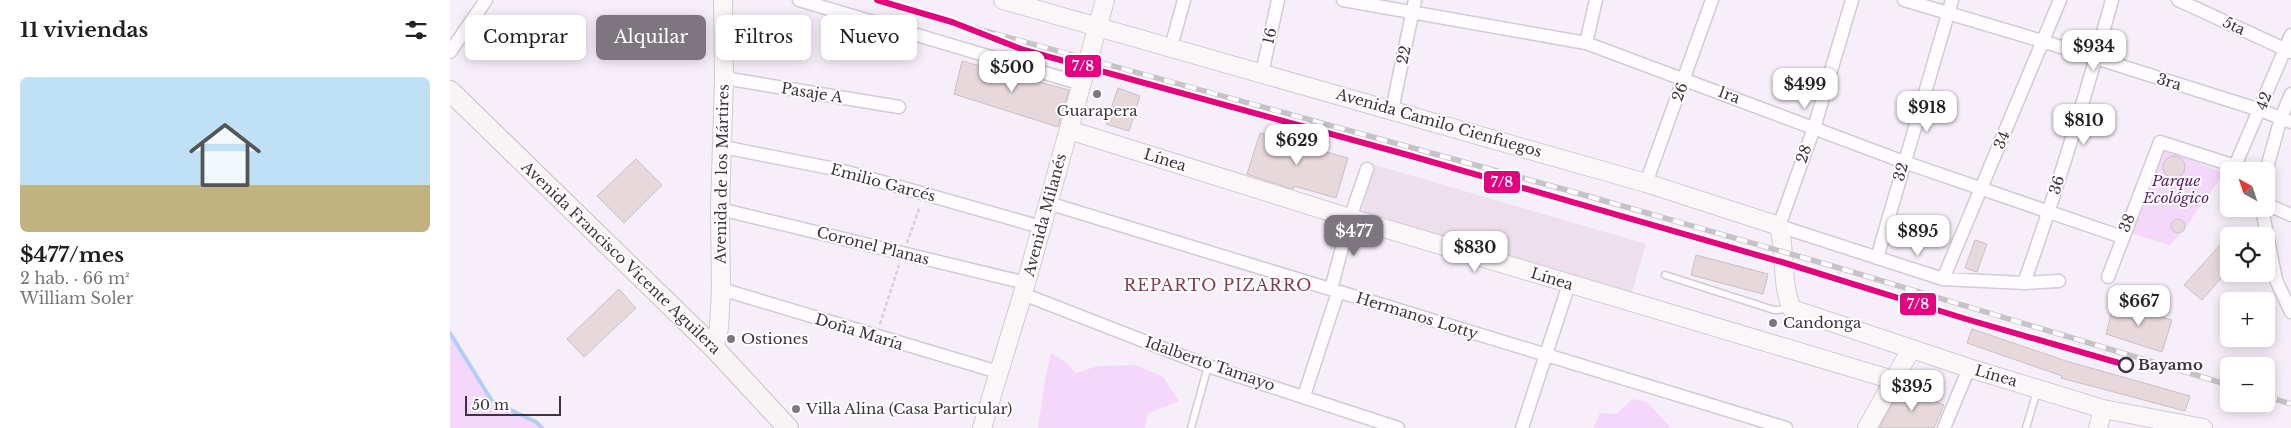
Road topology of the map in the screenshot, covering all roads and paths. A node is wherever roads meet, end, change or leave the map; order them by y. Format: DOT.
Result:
graph roads {
  1 [pos="486,0"];
  2 [pos="722,0"];
  3 [pos="799,0"];
  4 [pos="1003,0"];
  5 [pos="1105,0"];
  6 [pos="1184,0"];
  7 [pos="1278,0"];
  8 [pos="1343,0"];
  9 [pos="1596,0"];
  10 [pos="1712,0"];
  11 [pos="1852,0"];
  12 [pos="1904,0"];
  13 [pos="2060,0"];
  14 [pos="2112,0"];
  15 [pos="2178,0"];
  16 [pos="1414,6"];
  17 [pos="1950,6"];
  18 [pos="1097,28"];
  19 [pos="2291,34"];
  20 [pos="2042,41"];
  21 [pos="1586,42"];
  22 [pos="1171,47"];
  23 [pos="2288,50"];
  24 [pos="450,52"];
  25 [pos="2096,59"];
  26 [pos="1262,73"];
  27 [pos="724,78"];
  28 [pos="1685,78"];
  29 [pos="1082,84"];
  30 [pos="450,91"];
  31 [pos="2291,94"];
  32 [pos="899,107"];
  33 [pos="1392,110"];
  34 [pos="2260,110"];
  35 [pos="2286,120"];
  36 [pos="1814,128"];
  37 [pos="1068,130"];
  38 [pos="2160,142"];
  39 [pos="723,147"];
  40 [pos="1904,162"];
  41 [pos="2270,162"];
  42 [pos="1367,169"];
  43 [pos="1646,183"];
  44 [pos="1982,189"];
  45 [pos="1048,203"];
  46 [pos="2275,208"];
  47 [pos="720,209"];
  48 [pos="2049,213"];
  49 [pos="2291,215"];
  50 [pos="1350,218"];
  51 [pos="2264,218"];
  52 [pos="1779,226"];
  53 [pos="1041,227"];
  54 [pos="2122,237"];
  55 [pos="1877,258"];
  56 [pos="1665,275"];
  57 [pos="2108,278"];
  58 [pos="1943,279"];
  59 [pos="2059,281"];
  60 [pos="2024,283"];
  61 [pos="1569,284"];
  62 [pos="721,289"];
  63 [pos="1025,289"];
  64 [pos="1335,291"];
  65 [pos="1792,309"];
  66 [pos="2291,312"];
  67 [pos="714,348"];
  68 [pos="1910,349"];
  69 [pos="1546,354"];
  70 [pos="1208,366"];
  71 [pos="1969,368"];
  72 [pos="998,372"];
  73 [pos="1893,380"];
  74 [pos="2038,389"];
  75 [pos="1304,396"];
  76 [pos="2103,409"];
  77 [pos="788,428"];
  78 [pos="982,428"];
  79 [pos="1191,428"];
  80 [pos="1398,428"];
  81 [pos="1522,428"];
  82 [pos="1786,428"];
  83 [pos="1867,428"];
  84 [pos="1944,428"];
  85 [pos="2026,428"];
  86 [pos="2098,428"];
  87 [pos="2203,428"];
  1 -- 24 [label="street"];
  2 -- 27 [label="street, Avenida de los Mártires"];
  3 -- 29 [label="street"];
  4 -- 18 [label="street, Avenida Camilo Cienfuegos"];
  5 -- 18 [label="street, Avenida Milanés"];
  6 -- 22 [label="street"];
  7 -- 26 [label="street, 16"];
  8 -- 16 [label="street, 1ra"];
  9 -- 21 [label="street"];
  10 -- 28 [label="street, 26"];
  11 -- 36 [label="street, 28"];
  12 -- 17 [label="street, 3ra"];
  13 -- 20 [label="street, 34"];
  14 -- 25 [label="street, 36"];
  15 -- 23 [label="street, 5ta"];
  16 -- 21 [label="street, 1ra"];
  16 -- 33 [label="street, 22"];
  17 -- 20 [label="street, 3ra"];
  17 -- 40 [label="street, 32"];
  18 -- 22 [label="street, Avenida Camilo Cienfuegos"];
  18 -- 29 [label="street, Avenida Milanés"];
  19 -- 23 [label="street, 42"];
  20 -- 25 [label="street, 3ra"];
  20 -- 44 [label="street, 34"];
  21 -- 28 [label="street, 1ra"];
  22 -- 26 [label="street, Avenida Camilo Cienfuegos"];
  23 -- 34 [label="street, 42"];
  25 -- 34 [label="street, 3ra"];
  25 -- 48 [label="street, 36"];
  26 -- 33 [label="street, Avenida Camilo Cienfuegos"];
  27 -- 32 [label="street, Pasaje A"];
  27 -- 39 [label="street, Avenida de los Mártires"];
  28 -- 36 [label="street, 1ra"];
  28 -- 43 [label="street, 26"];
  29 -- 37 [label="street, Avenida Milanés"];
  30 -- 67 [label="main road, Avenida Francisco Vicente Aguilera"];
  31 -- 35 [label="street, 42"];
  33 -- 43 [label="street, Avenida Camilo Cienfuegos"];
  34 -- 35 [label="street, 3ra"];
  34 -- 38 [label="street, 42"];
  35 -- 41 [label="street, 42"];
  36 -- 40 [label="street, 1ra"];
  36 -- 52 [label="street, 28"];
  37 -- 45 [label="street, Avenida Milanés"];
  37 -- 50 [label="street, Línea"];
  38 -- 54 [label="street, 38"];
  39 -- 47 [label="street, Avenida de los Mártires"];
  39 -- 53 [label="street, Emilio Garcés"];
  40 -- 44 [label="street, 1ra"];
  40 -- 55 [label="street, 32"];
  42 -- 50 [label="street"];
  43 -- 52 [label="street, Avenida Camilo Cienfuegos"];
  44 -- 48 [label="street, 1ra"];
  44 -- 58 [label="street, 34"];
  45 -- 53 [label="street, Avenida Milanés"];
  45 -- 64 [label="street, Hermanos Lotty"];
  46 -- 49 [label="street"];
  47 -- 62 [label="street, Avenida de los Mártires"];
  47 -- 63 [label="street, Coronel Planas"];
  48 -- 54 [label="street, 1ra"];
  48 -- 60 [label="street, 36"];
  50 -- 61 [label="street, Línea"];
  50 -- 64 [label="street"];
  51 -- 66 [label="street"];
  52 -- 55 [label="street"];
  52 -- 65 [label="street"];
  53 -- 63 [label="street, Avenida Milanés"];
  54 -- 57 [label="street, 38"];
  55 -- 58 [label="street"];
  56 -- 65 [label="lane"];
  58 -- 60 [label="street"];
  59 -- 60 [label="street"];
  61 -- 69 [label="street"];
  61 -- 73 [label="street, Línea"];
  62 -- 67 [label="street, Avenida de los Mártires"];
  62 -- 72 [label="street, Doña María"];
  63 -- 70 [label="street, Idalberto Tamayo"];
  63 -- 72 [label="street, Avenida Milanés"];
  64 -- 69 [label="street, Hermanos Lotty"];
  64 -- 75 [label="street"];
  65 -- 68 [label="street, Línea"];
  67 -- 77 [label="main road, Avenida Francisco Vicente Aguilera"];
  68 -- 71 [label="street, Línea"];
  68 -- 73 [label="street"];
  69 -- 81 [label="street"];
  69 -- 82 [label="street, Hermanos Lotty"];
  70 -- 75 [label="street, Idalberto Tamayo"];
  70 -- 79 [label="lane"];
  71 -- 74 [label="street, Línea"];
  71 -- 84 [label="street"];
  72 -- 78 [label="street, Avenida Milanés"];
  73 -- 83 [label="street"];
  74 -- 76 [label="street, Línea"];
  74 -- 85 [label="lane"];
  75 -- 80 [label="street, Idalberto Tamayo"];
  76 -- 86 [label="street"];
  76 -- 87 [label="street, Línea"];
}
